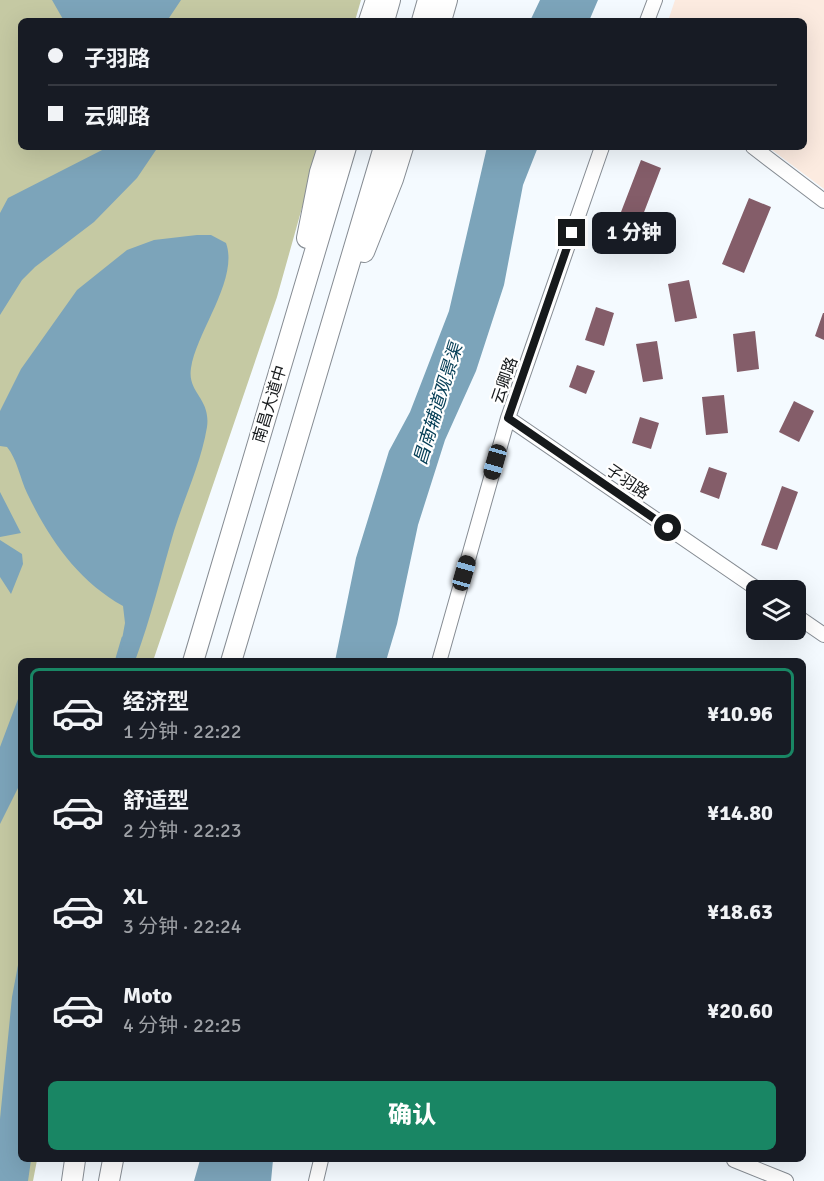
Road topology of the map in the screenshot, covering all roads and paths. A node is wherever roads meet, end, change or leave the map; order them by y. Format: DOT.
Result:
graph roads {
  1 [pos="376,0"];
  2 [pos="390,0"];
  3 [pos="428,0"];
  4 [pos="447,0"];
  5 [pos="655,0"];
  6 [pos="370,18"];
  7 [pos="385,18"];
  8 [pos="423,18"];
  9 [pos="442,18"];
  10 [pos="648,18"];
  11 [pos="327,150"];
  12 [pos="345,150"];
  13 [pos="383,150"];
  14 [pos="402,150"];
  15 [pos="601,150"];
  16 [pos="757,150"];
  17 [pos="824,201"];
  18 [pos="286,350"];
  19 [pos="317,369"];
  20 [pos="508,418"];
  21 [pos="746,581"];
  22 [pos="806,623"];
  23 [pos="824,635"];
  24 [pos="194,658"];
  25 [pos="232,658"];
  26 [pos="441,658"];
  27 [pos="75,1162"];
  28 [pos="113,1162"];
  29 [pos="321,1162"];
  30 [pos="739,1162"];
  31 [pos="72,1181"];
  32 [pos="109,1181"];
  33 [pos="316,1181"];
  34 [pos="786,1181"];
  1 -- 6 [label="highway"];
  2 -- 7 [label="highway"];
  3 -- 8 [label="highway"];
  4 -- 9 [label="highway"];
  5 -- 10 [label="street"];
  11 -- 18 [label="highway"];
  12 -- 18 [label="highway, 南昌大道中"];
  13 -- 19 [label="highway"];
  14 -- 19 [label="highway"];
  15 -- 20 [label="street, 云卿路"];
  16 -- 17 [label="street"];
  18 -- 24 [label="highway, 南昌大道中"];
  19 -- 25 [label="highway"];
  20 -- 21 [label="street, 子羽路"];
  20 -- 26 [label="street, 云卿路"];
  22 -- 23 [label="street"];
  27 -- 31 [label="highway"];
  28 -- 32 [label="highway"];
  29 -- 33 [label="street"];
  30 -- 34 [label="street"];
}
